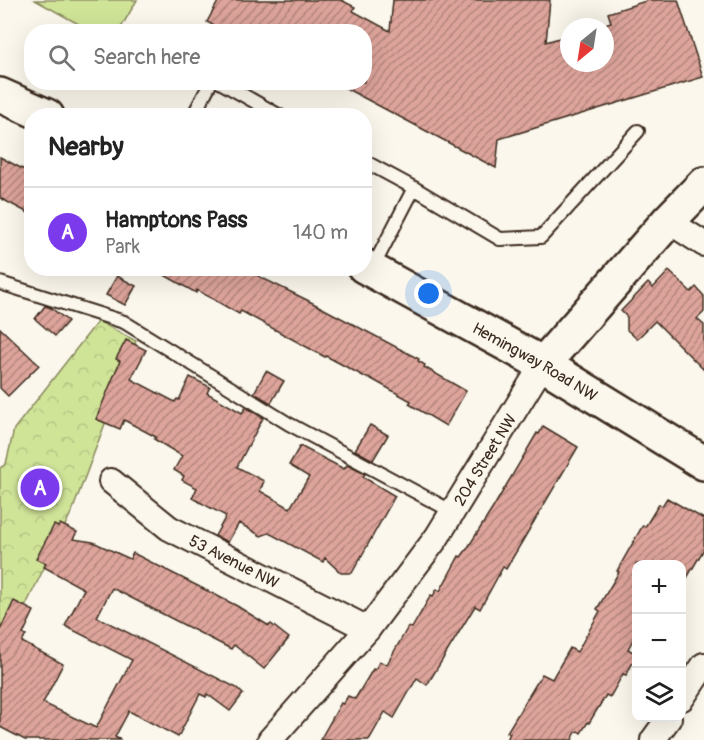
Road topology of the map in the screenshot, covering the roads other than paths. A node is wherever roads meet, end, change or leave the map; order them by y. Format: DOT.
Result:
graph roads {
  1 [pos="208,90"];
  2 [pos="234,90"];
  3 [pos="0,95"];
  4 [pos="30,108"];
  5 [pos="197,108"];
  6 [pos="266,108"];
  7 [pos="638,131"];
  8 [pos="372,165"];
  9 [pos="704,184"];
  10 [pos="414,188"];
  11 [pos="668,221"];
  12 [pos="704,244"];
  13 [pos="372,261"];
  14 [pos="372,270"];
  15 [pos="0,283"];
  16 [pos="543,364"];
  17 [pos="704,463"];
  18 [pos="111,481"];
  19 [pos="453,512"];
  20 [pos="368,629"];
  21 [pos="704,665"];
  22 [pos="686,691"];
  23 [pos="666,722"];
  24 [pos="270,740"];
  25 [pos="653,740"];
  1 -- 5 [label="lane"];
  2 -- 6 [label="lane"];
  3 -- 4 [label="street"];
  7 -- 10 [label="lane"];
  8 -- 10 [label="lane"];
  9 -- 11 [label="street, 204 Street NW"];
  10 -- 13 [label="lane"];
  11 -- 12 [label="street"];
  11 -- 16 [label="street, 204 Street NW"];
  14 -- 16 [label="street, Hemingway Road NW"];
  15 -- 19 [label="lane"];
  16 -- 17 [label="street, Hemingway Road NW"];
  16 -- 19 [label="street, 204 Street NW"];
  18 -- 20 [label="street, 53 Avenue NW"];
  19 -- 20 [label="street, 204 Street NW"];
  20 -- 24 [label="street, 204 Street NW"];
  21 -- 22 [label="street"];
  23 -- 25 [label="street"];
}
